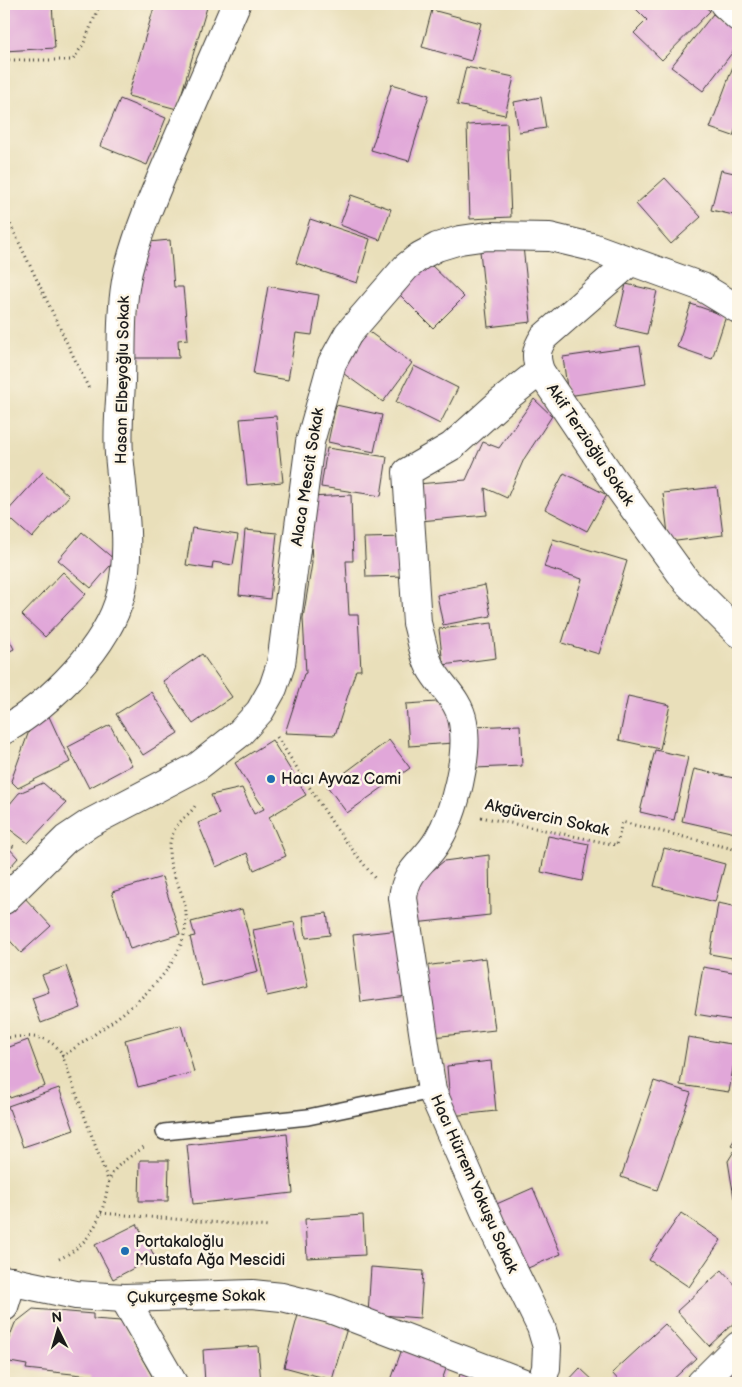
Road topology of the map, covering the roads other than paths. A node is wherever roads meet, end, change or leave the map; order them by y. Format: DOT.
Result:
graph roads {
  1 [pos="236,4"];
  2 [pos="724,4"];
  3 [pos="738,17"];
  4 [pos="630,262"];
  5 [pos="702,287"];
  6 [pos="738,289"];
  7 [pos="738,309"];
  8 [pos="540,371"];
  9 [pos="738,633"];
  10 [pos="4,730"];
  11 [pos="4,900"];
  12 [pos="432,1091"];
  13 [pos="164,1132"];
  14 [pos="6,1289"];
  15 [pos="124,1298"];
  16 [pos="737,1349"];
  17 [pos="173,1383"];
  18 [pos="524,1383"];
  19 [pos="541,1383"];
  20 [pos="702,1383"];
  1 -- 10 [label="street, Hasan Elbeyoğlu Sokak"];
  2 -- 3 [label="street"];
  4 -- 5 [label="street, Alaca Mescit Sokak"];
  4 -- 8 [label="street, Akif Terzioğlu Sokak"];
  4 -- 11 [label="street, Alaca Mescit Sokak"];
  5 -- 6 [label="street"];
  5 -- 7 [label="street, Alaca Mescit Sokak"];
  8 -- 9 [label="street, Akif Terzioğlu Sokak"];
  8 -- 12 [label="street, Hacı Hürrem Yokuşu Sokak"];
  12 -- 13 [label="lane"];
  12 -- 19 [label="street, Hacı Hürrem Yokuşu Sokak"];
  14 -- 15 [label="street, Çukurçeşme Sokak"];
  15 -- 17 [label="street"];
  15 -- 18 [label="street, Çukurçeşme Sokak"];
  16 -- 20 [label="street"];
}
